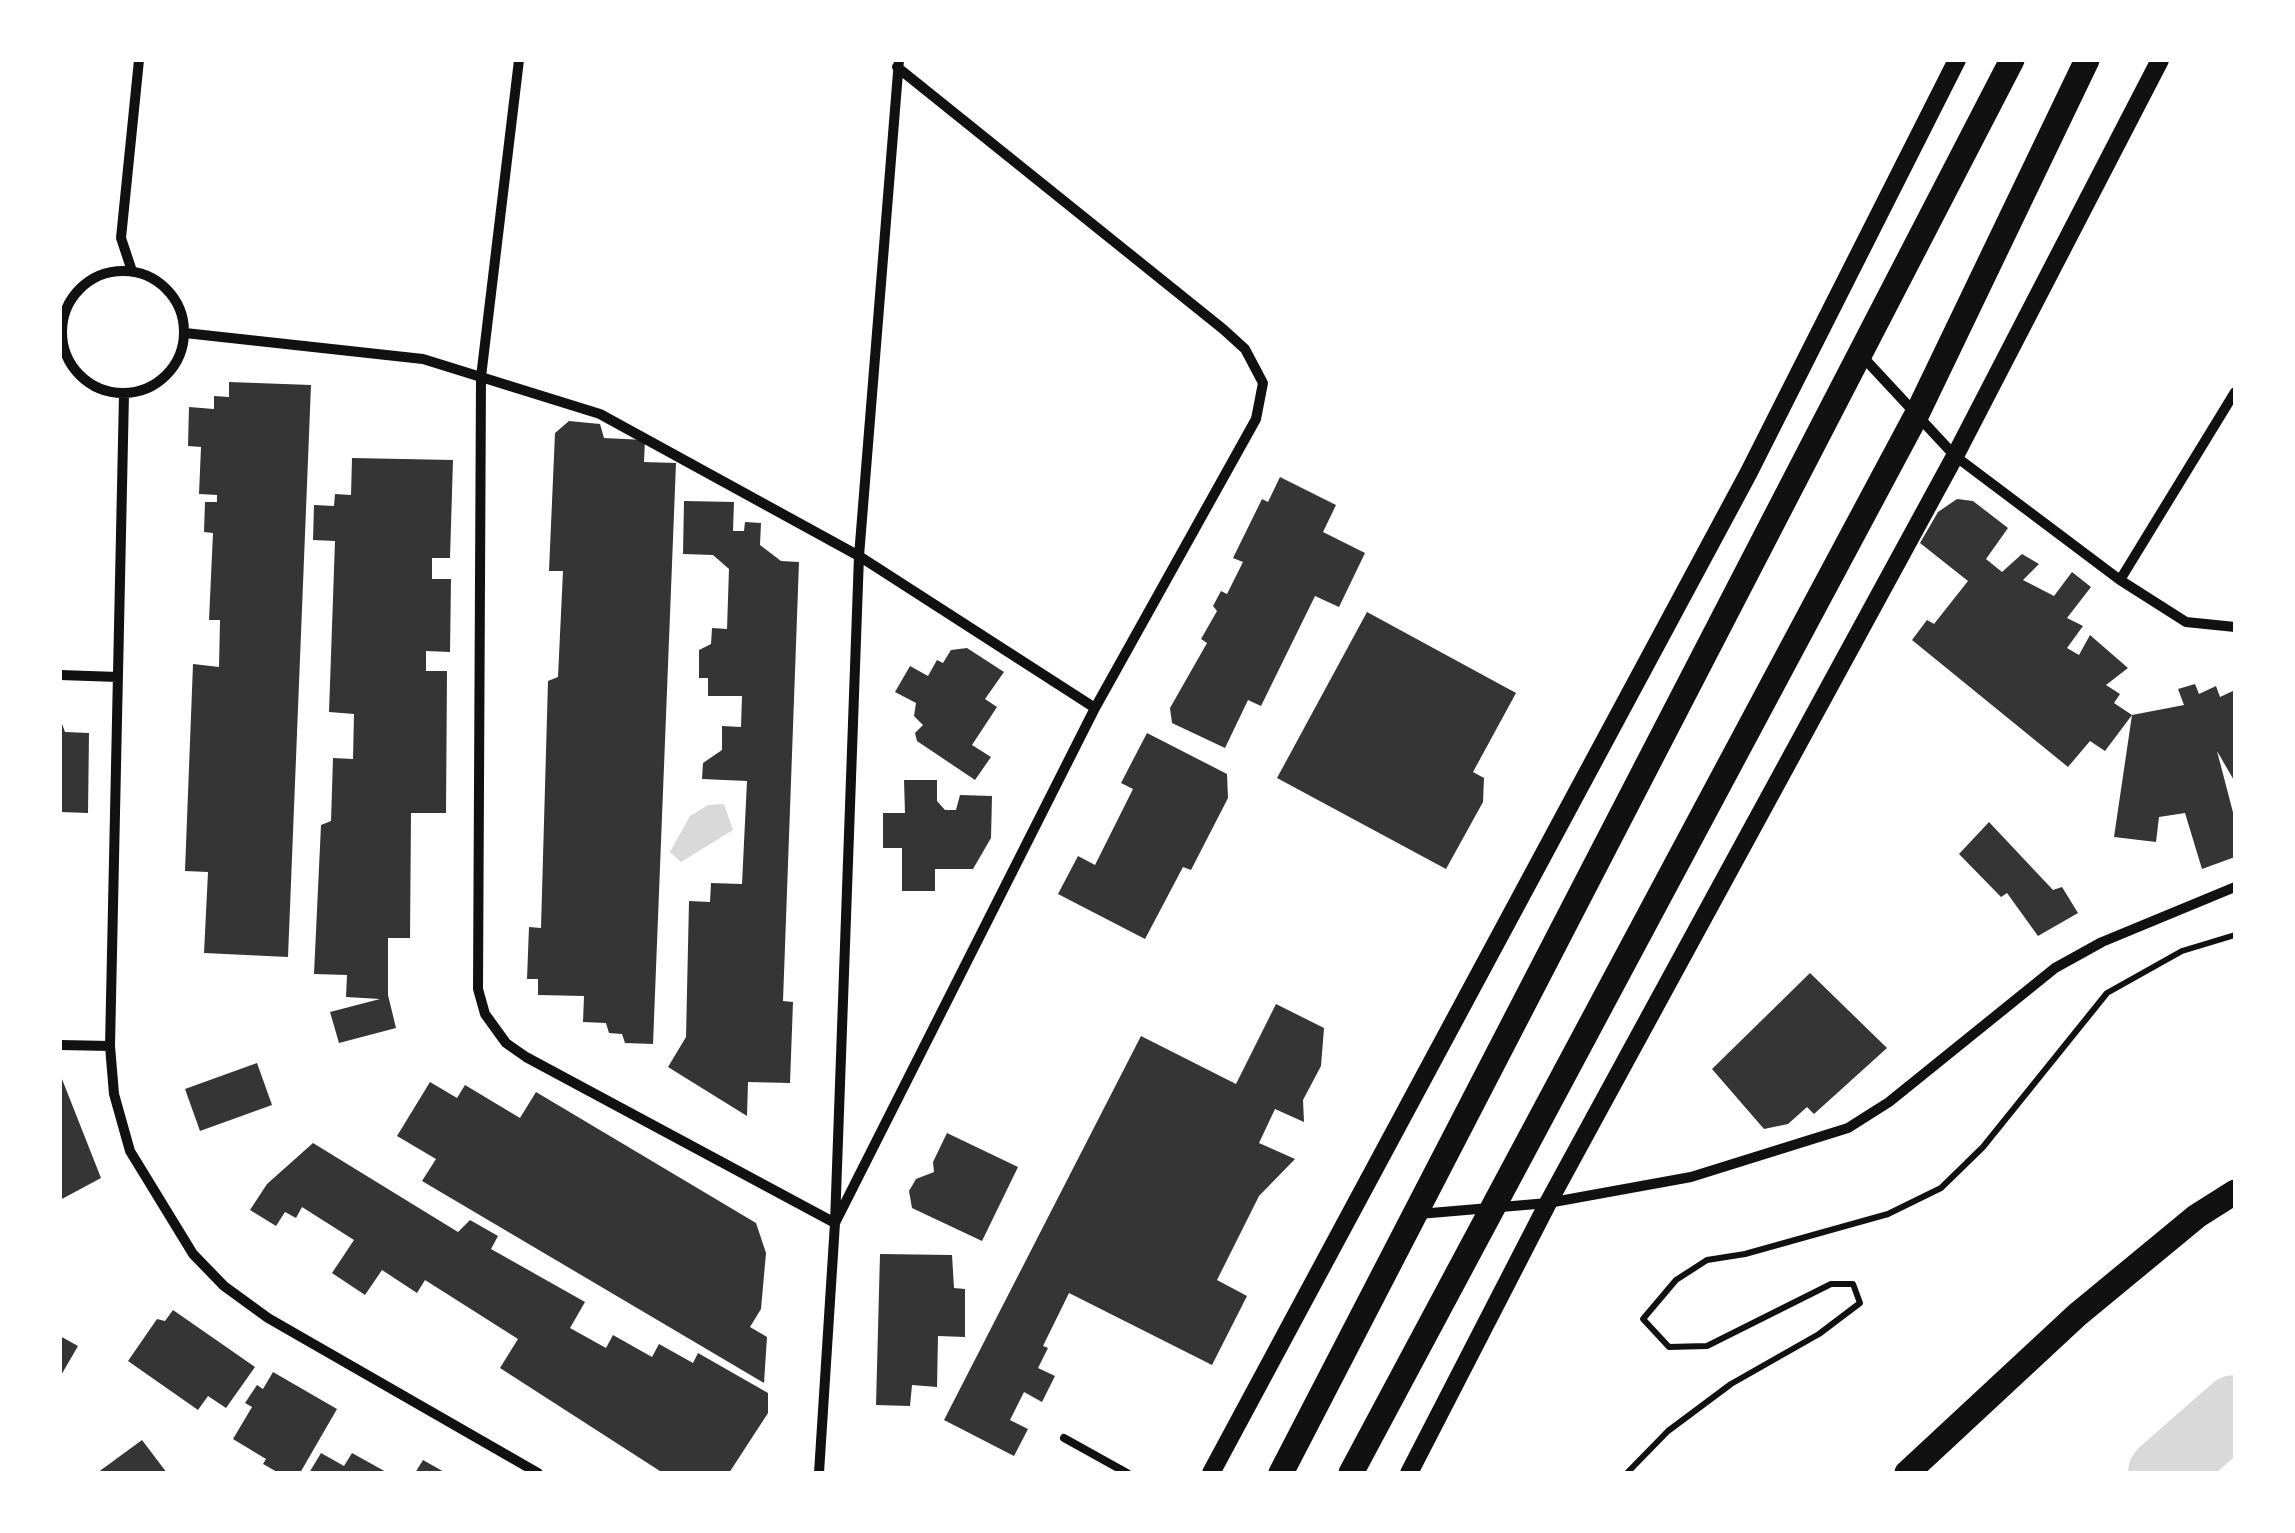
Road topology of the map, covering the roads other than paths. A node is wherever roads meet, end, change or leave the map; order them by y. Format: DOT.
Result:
graph roads {
  1 [pos="139,60"];
  2 [pos="519,60"];
  3 [pos="1957,60"];
  4 [pos="2012,60"];
  5 [pos="2087,60"];
  6 [pos="2160,60"];
  7 [pos="898,64"];
  8 [pos="132,270"];
  9 [pos="61,325"];
  10 [pos="185,334"];
  11 [pos="1862,356"];
  12 [pos="481,377"];
  13 [pos="2235,392"];
  14 [pos="124,394"];
  15 [pos="1916,416"];
  16 [pos="1955,456"];
  17 [pos="859,556"];
  18 [pos="2120,580"];
  19 [pos="2235,627"];
  20 [pos="60,675"];
  21 [pos="118,678"];
  22 [pos="1095,708"];
  23 [pos="2235,887"];
  24 [pos="60,1045"];
  25 [pos="110,1046"];
  26 [pos="2235,1192"];
  27 [pos="1548,1203"];
  28 [pos="1490,1208"];
  29 [pos="1418,1214"];
  30 [pos="835,1224"];
  31 [pos="1064,1438"];
  32 [pos="538,1473"];
  33 [pos="819,1473"];
  34 [pos="1127,1473"];
  35 [pos="1211,1473"];
  36 [pos="1281,1473"];
  37 [pos="1351,1473"];
  38 [pos="1409,1473"];
  39 [pos="1907,1473"];
  1 -- 8 [label="street"];
  2 -- 12 [label="street"];
  3 -- 35 [label="street"];
  4 -- 11 [label="main road"];
  5 -- 15 [label="main road"];
  6 -- 16 [label="street"];
  7 -- 17 [label="street"];
  7 -- 22 [label="street"];
  8 -- 9 [label="street"];
  8 -- 10 [label="street"];
  9 -- 14 [label="street"];
  10 -- 12 [label="street"];
  10 -- 14 [label="street"];
  11 -- 15 [label="street"];
  11 -- 29 [label="main road"];
  12 -- 17 [label="street"];
  12 -- 30 [label="street"];
  13 -- 18 [label="street"];
  14 -- 21 [label="street"];
  15 -- 16 [label="street"];
  15 -- 28 [label="main road"];
  16 -- 18 [label="street"];
  16 -- 27 [label="street"];
  17 -- 22 [label="street"];
  17 -- 30 [label="street"];
  18 -- 19 [label="street"];
  20 -- 21 [label="street"];
  21 -- 25 [label="street"];
  22 -- 30 [label="street"];
  23 -- 27 [label="street"];
  24 -- 25 [label="street"];
  25 -- 32 [label="street"];
  26 -- 39 [label="main road"];
  27 -- 28 [label="street"];
  27 -- 38 [label="street"];
  28 -- 29 [label="street"];
  28 -- 37 [label="main road"];
  29 -- 36 [label="main road"];
  30 -- 33 [label="street"];
  31 -- 34 [label="lane"];
}
